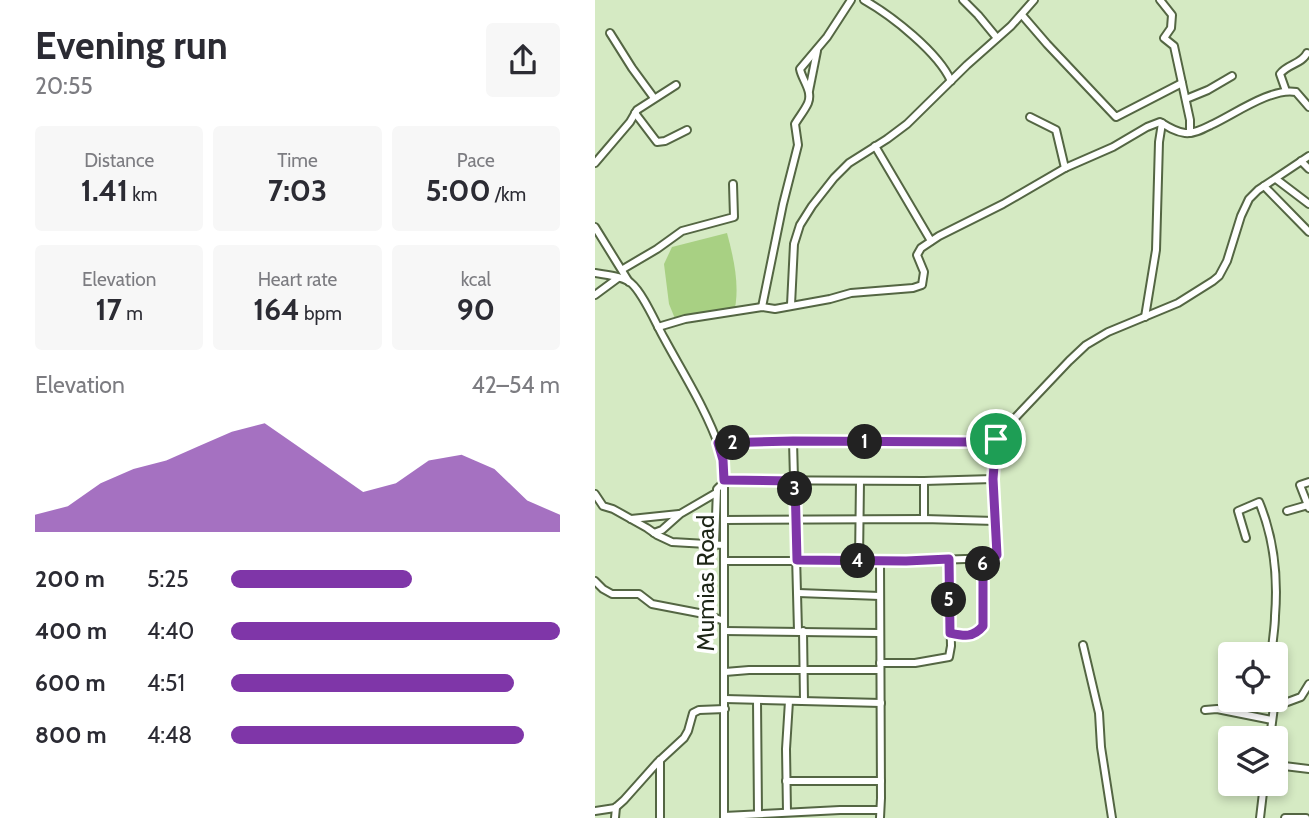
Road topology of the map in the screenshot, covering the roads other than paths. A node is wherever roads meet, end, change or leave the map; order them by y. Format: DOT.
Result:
graph roads {
  1 [pos="851,0"];
  2 [pos="864,0"];
  3 [pos="963,0"];
  4 [pos="1034,0"];
  5 [pos="1160,0"];
  6 [pos="1022,15"];
  7 [pos="610,33"];
  8 [pos="997,38"];
  9 [pos="817,49"];
  10 [pos="1307,53"];
  11 [pos="1232,76"];
  12 [pos="951,81"];
  13 [pos="1182,83"];
  14 [pos="676,85"];
  15 [pos="809,91"];
  16 [pos="1286,91"];
  17 [pos="654,98"];
  18 [pos="1186,99"];
  19 [pos="1309,107"];
  20 [pos="635,113"];
  21 [pos="1030,117"];
  22 [pos="1162,124"];
  23 [pos="687,130"];
  24 [pos="1190,133"];
  25 [pos="875,146"];
  26 [pos="1309,156"];
  27 [pos="1301,161"];
  28 [pos="595,163"];
  29 [pos="1065,168"];
  30 [pos="1309,169"];
  31 [pos="1276,179"];
  32 [pos="733,184"];
  33 [pos="1264,186"];
  34 [pos="1309,204"];
  35 [pos="595,227"];
  36 [pos="1309,232"];
  37 [pos="931,242"];
  38 [pos="623,269"];
  39 [pos="595,273"];
  40 [pos="618,278"];
  41 [pos="630,282"];
  42 [pos="595,295"];
  43 [pos="791,305"];
  44 [pos="762,307"];
  45 [pos="1145,317"];
  46 [pos="658,327"];
  47 [pos="996,439"];
  48 [pos="793,441"];
  49 [pos="718,443"];
  50 [pos="993,479"];
  51 [pos="795,481"];
  52 [pos="860,481"];
  53 [pos="924,481"];
  54 [pos="1309,482"];
  55 [pos="724,483"];
  56 [pos="716,493"];
  57 [pos="595,494"];
  58 [pos="1308,507"];
  59 [pos="1287,511"];
  60 [pos="680,514"];
  61 [pos="629,519"];
  62 [pos="796,519"];
  63 [pos="860,519"];
  64 [pos="924,519"];
  65 [pos="724,520"];
  66 [pos="995,521"];
  67 [pos="654,533"];
  68 [pos="1246,538"];
  69 [pos="715,544"];
  70 [pos="724,545"];
  71 [pos="949,559"];
  72 [pos="983,559"];
  73 [pos="797,560"];
  74 [pos="724,561"];
  75 [pos="859,561"];
  76 [pos="880,561"];
  77 [pos="595,580"];
  78 [pos="798,593"];
  79 [pos="880,596"];
  80 [pos="723,621"];
  81 [pos="724,631"];
  82 [pos="801,631"];
  83 [pos="879,633"];
  84 [pos="950,633"];
  85 [pos="1272,642"];
  86 [pos="1083,645"];
  87 [pos="880,667"];
  88 [pos="803,670"];
  89 [pos="725,672"];
  90 [pos="1309,684"];
  91 [pos="725,699"];
  92 [pos="757,700"];
  93 [pos="789,701"];
  94 [pos="804,701"];
  95 [pos="1288,701"];
  96 [pos="881,703"];
  97 [pos="725,709"];
  98 [pos="1205,710"];
  99 [pos="1273,712"];
  100 [pos="1272,720"];
  101 [pos="1271,726"];
  102 [pos="660,760"];
  103 [pos="1288,766"];
  104 [pos="1309,769"];
  105 [pos="786,781"];
  106 [pos="881,781"];
  107 [pos="1263,796"];
  108 [pos="616,807"];
  109 [pos="595,811"];
  110 [pos="787,812"];
  111 [pos="758,814"];
  112 [pos="880,814"];
  113 [pos="724,817"];
  114 [pos="615,818"];
  115 [pos="660,818"];
  116 [pos="1112,818"];
  117 [pos="1260,818"];
  118 [pos="1285,818"];
  119 [pos="1306,818"];
  1 -- 9 [label="street"];
  2 -- 12 [label="street"];
  3 -- 8 [label="street"];
  4 -- 6 [label="street"];
  5 -- 13 [label="street"];
  6 -- 8 [label="street"];
  6 -- 13 [label="street"];
  7 -- 17 [label="street"];
  8 -- 12 [label="street"];
  9 -- 15 [label="street"];
  9 -- 15 [label="street"];
  10 -- 16 [label="street"];
  11 -- 18 [label="street"];
  12 -- 25 [label="street"];
  13 -- 18 [label="street"];
  14 -- 17 [label="street"];
  15 -- 44 [label="street"];
  16 -- 19 [label="street"];
  16 -- 24 [label="street"];
  17 -- 20 [label="street"];
  18 -- 24 [label="street"];
  20 -- 23 [label="street"];
  20 -- 28 [label="street"];
  21 -- 29 [label="street"];
  22 -- 24 [label="street"];
  22 -- 29 [label="street"];
  22 -- 45 [label="street"];
  25 -- 37 [label="street"];
  25 -- 43 [label="street"];
  26 -- 27 [label="street"];
  27 -- 30 [label="street"];
  27 -- 31 [label="street"];
  29 -- 37 [label="street"];
  31 -- 33 [label="street"];
  31 -- 34 [label="street"];
  32 -- 38 [label="street"];
  33 -- 36 [label="street"];
  33 -- 45 [label="street"];
  35 -- 38 [label="street, Mumias Road"];
  37 -- 43 [label="street"];
  38 -- 41 [label="street, Mumias Road"];
  39 -- 40 [label="street"];
  40 -- 41 [label="street"];
  40 -- 42 [label="street"];
  41 -- 46 [label="street, Mumias Road"];
  43 -- 44 [label="street"];
  44 -- 46 [label="street"];
  45 -- 47 [label="street"];
  46 -- 49 [label="street, Mumias Road"];
  47 -- 48 [label="street"];
  47 -- 50 [label="street"];
  48 -- 49 [label="street"];
  48 -- 51 [label="street"];
  49 -- 55 [label="street, Mumias Road"];
  50 -- 53 [label="street"];
  50 -- 66 [label="street"];
  51 -- 52 [label="street"];
  51 -- 55 [label="street"];
  51 -- 62 [label="street"];
  52 -- 53 [label="street"];
  52 -- 63 [label="street"];
  53 -- 64 [label="street"];
  54 -- 58 [label="street"];
  55 -- 56 [label="street"];
  55 -- 65 [label="street, Mumias Road"];
  56 -- 60 [label="street"];
  56 -- 69 [label="street"];
  57 -- 61 [label="street"];
  58 -- 59 [label="street"];
  60 -- 61 [label="street"];
  60 -- 67 [label="street"];
  61 -- 67 [label="street"];
  62 -- 63 [label="street"];
  62 -- 65 [label="street"];
  62 -- 73 [label="street"];
  63 -- 64 [label="street"];
  63 -- 75 [label="street"];
  64 -- 66 [label="street"];
  65 -- 70 [label="street, Mumias Road"];
  66 -- 72 [label="street"];
  67 -- 69 [label="street"];
  68 -- 85 [label="street"];
  69 -- 70 [label="street"];
  70 -- 74 [label="street, Mumias Road"];
  71 -- 72 [label="street"];
  71 -- 76 [label="street"];
  71 -- 84 [label="street"];
  72 -- 84 [label="street"];
  73 -- 74 [label="street"];
  73 -- 75 [label="street"];
  73 -- 78 [label="street"];
  74 -- 80 [label="street, Mumias Road"];
  75 -- 76 [label="street"];
  76 -- 79 [label="street"];
  77 -- 80 [label="street"];
  78 -- 79 [label="street"];
  78 -- 82 [label="street"];
  79 -- 83 [label="street"];
  80 -- 81 [label="street, Mumias Road"];
  81 -- 82 [label="street"];
  81 -- 89 [label="street, Mumias Road"];
  82 -- 83 [label="street"];
  82 -- 88 [label="street"];
  83 -- 87 [label="street"];
  84 -- 87 [label="street"];
  86 -- 116 [label="street"];
  87 -- 88 [label="street"];
  87 -- 96 [label="street"];
  88 -- 89 [label="street"];
  88 -- 94 [label="street"];
  89 -- 91 [label="street, Mumias Road"];
  90 -- 95 [label="street"];
  91 -- 92 [label="street"];
  91 -- 97 [label="street, Mumias Road"];
  92 -- 93 [label="street"];
  92 -- 111 [label="street"];
  93 -- 94 [label="street"];
  93 -- 105 [label="street"];
  94 -- 96 [label="street"];
  96 -- 106 [label="street"];
  97 -- 102 [label="street"];
  97 -- 113 [label="street, Mumias Road"];
  98 -- 100 [label="street"];
  99 -- 100 [label="street"];
  100 -- 101 [label="street"];
  102 -- 108 [label="street"];
  102 -- 115 [label="street"];
  103 -- 104 [label="street"];
  105 -- 106 [label="street"];
  105 -- 110 [label="street"];
  106 -- 112 [label="street"];
  107 -- 117 [label="street"];
  108 -- 109 [label="street"];
  108 -- 114 [label="street"];
  110 -- 111 [label="street"];
  110 -- 112 [label="street"];
  111 -- 113 [label="street"];
  118 -- 119 [label="street"];
}
